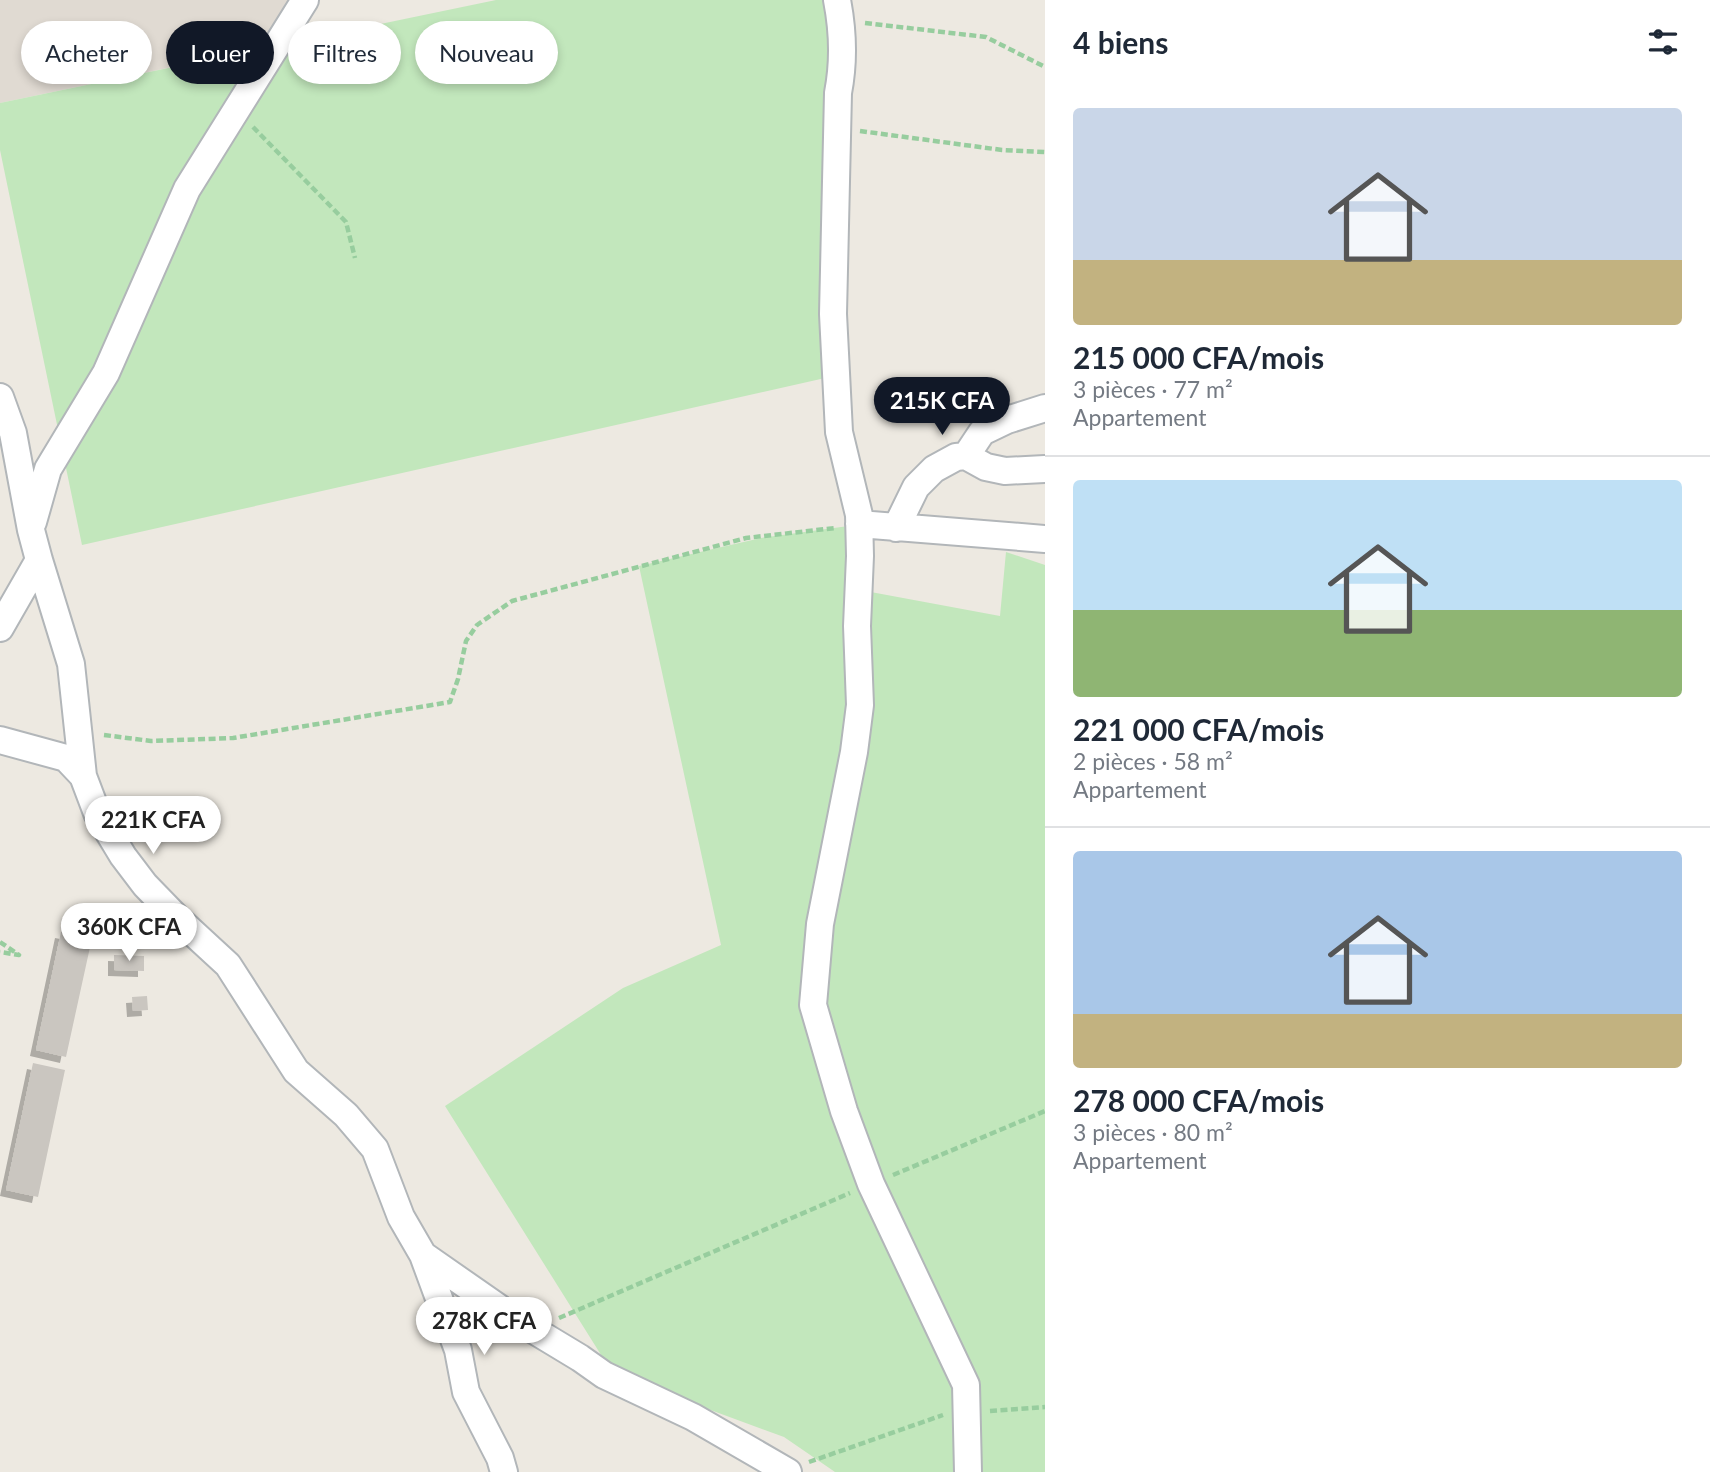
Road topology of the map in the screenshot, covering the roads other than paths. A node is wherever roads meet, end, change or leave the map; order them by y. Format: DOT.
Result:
graph roads {
  1 [pos="305,0"];
  2 [pos="839,10"];
  3 [pos="0,397"];
  4 [pos="1045,408"];
  5 [pos="966,456"];
  6 [pos="1045,469"];
  7 [pos="859,524"];
  8 [pos="896,528"];
  9 [pos="31,530"];
  10 [pos="1045,540"];
  11 [pos="39,560"];
  12 [pos="0,628"];
  13 [pos="0,740"];
  14 [pos="83,776"];
  15 [pos="423,1255"];
  16 [pos="787,1471"];
  17 [pos="504,1472"];
  18 [pos="968,1472"];
  1 -- 9 [label="street"];
  2 -- 7 [label="street"];
  3 -- 9 [label="street"];
  4 -- 5 [label="street"];
  5 -- 6 [label="street"];
  5 -- 8 [label="street"];
  7 -- 8 [label="street"];
  7 -- 18 [label="street"];
  8 -- 10 [label="street"];
  9 -- 11 [label="street"];
  11 -- 12 [label="street"];
  11 -- 14 [label="street"];
  13 -- 14 [label="street"];
  14 -- 15 [label="street"];
  15 -- 16 [label="street"];
  15 -- 17 [label="street"];
}
